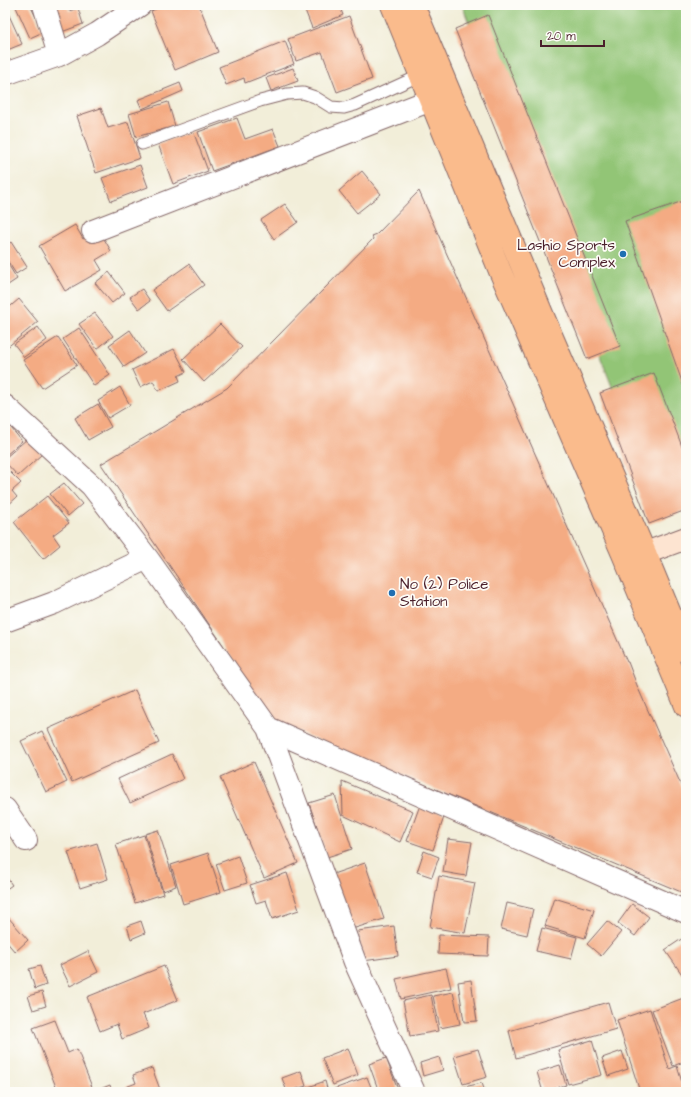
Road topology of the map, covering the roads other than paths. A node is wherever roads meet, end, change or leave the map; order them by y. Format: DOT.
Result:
graph roads {
  1 [pos="44,5"];
  2 [pos="140,5"];
  3 [pos="392,5"];
  4 [pos="413,5"];
  5 [pos="59,55"];
  6 [pos="5,74"];
  7 [pos="421,75"];
  8 [pos="430,100"];
  9 [pos="142,144"];
  10 [pos="93,231"];
  11 [pos="5,406"];
  12 [pos="686,538"];
  13 [pos="636,557"];
  14 [pos="147,558"];
  15 [pos="5,621"];
  16 [pos="686,652"];
  17 [pos="686,706"];
  18 [pos="268,728"];
  19 [pos="5,810"];
  20 [pos="26,840"];
  21 [pos="686,912"];
  22 [pos="414,1092"];
  1 -- 5 [label="street"];
  2 -- 5 [label="street"];
  3 -- 7 [label="main road"];
  4 -- 13 [label="main road"];
  5 -- 6 [label="street"];
  7 -- 8 [label="main road"];
  7 -- 9 [label="lane"];
  8 -- 10 [label="street"];
  8 -- 13 [label="main road"];
  11 -- 14 [label="street"];
  12 -- 13 [label="street"];
  13 -- 16 [label="main road"];
  13 -- 17 [label="main road"];
  14 -- 15 [label="street"];
  14 -- 18 [label="street"];
  18 -- 21 [label="street"];
  18 -- 22 [label="street"];
  19 -- 20 [label="street"];
}
